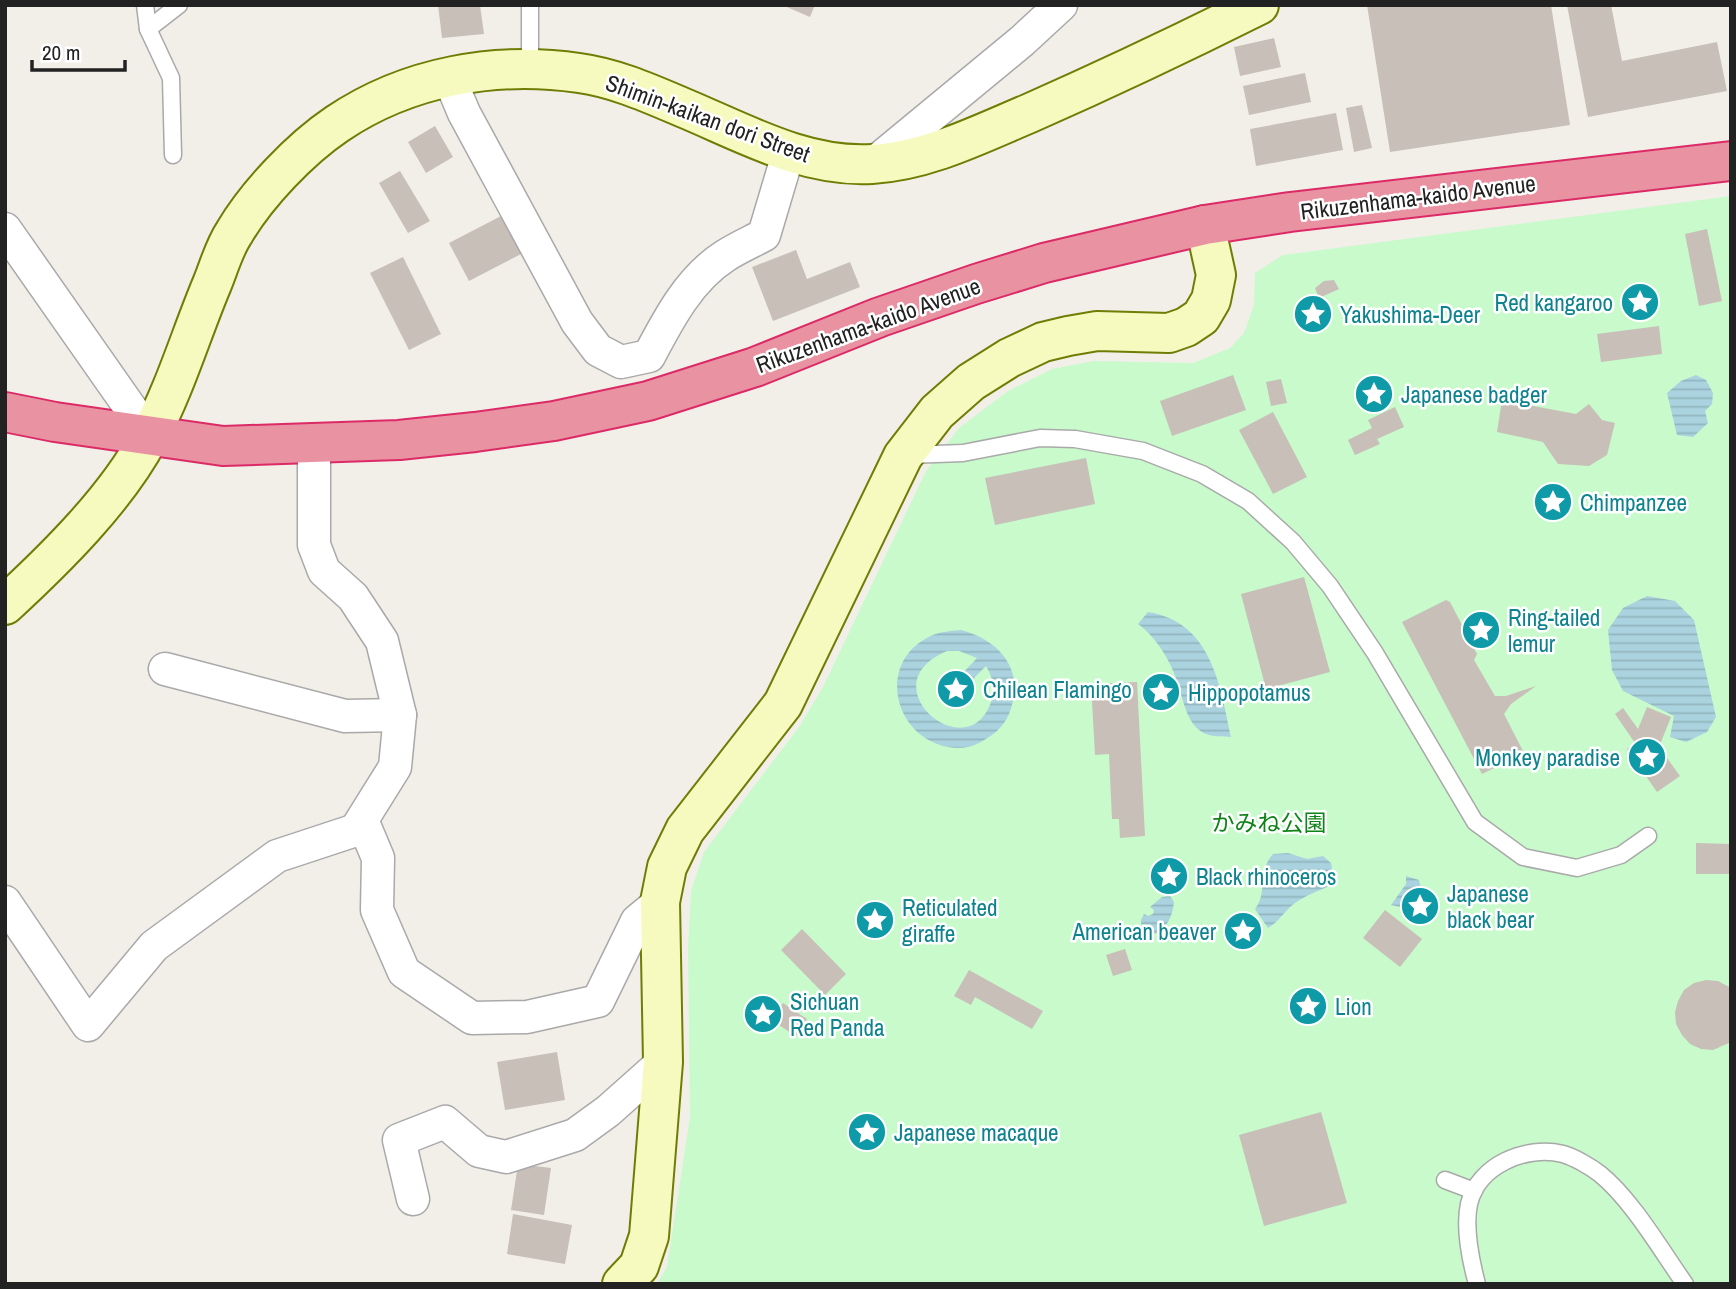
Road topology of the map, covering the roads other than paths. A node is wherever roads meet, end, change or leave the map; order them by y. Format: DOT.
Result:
graph roads {
  1 [pos="145,5"];
  2 [pos="179,5"];
  3 [pos="530,5"];
  4 [pos="1060,5"];
  5 [pos="1259,5"];
  6 [pos="148,29"];
  7 [pos="530,69"];
  8 [pos="448,75"];
  9 [pos="789,151"];
  10 [pos="173,155"];
  11 [pos="1731,160"];
  12 [pos="873,164"];
  13 [pos="1205,225"];
  14 [pos="5,229"];
  15 [pos="5,412"];
  16 [pos="150,436"];
  17 [pos="314,444"];
  18 [pos="903,456"];
  19 [pos="5,605"];
  20 [pos="165,669"];
  21 [pos="400,715"];
  22 [pos="355,831"];
  23 [pos="1648,836"];
  24 [pos="5,902"];
  25 [pos="660,902"];
  26 [pos="663,1062"];
  27 [pos="1445,1180"];
  28 [pos="1474,1191"];
  29 [pos="413,1199"];
  30 [pos="622,1284"];
  31 [pos="1477,1284"];
  32 [pos="1685,1284"];
  1 -- 6 [label="lane"];
  2 -- 6 [label="lane"];
  3 -- 7 [label="lane"];
  4 -- 12 [label="street"];
  5 -- 12 [label="street, Shimin-kaikan dori Street"];
  6 -- 10 [label="lane"];
  7 -- 8 [label="street, Shimin-kaikan dori Street"];
  7 -- 9 [label="street, Shimin-kaikan dori Street"];
  8 -- 9 [label="street"];
  8 -- 16 [label="street, Shimin-kaikan dori Street"];
  9 -- 12 [label="street, Shimin-kaikan dori Street"];
  11 -- 13 [label="highway, Rikuzenhama-kaido Avenue"];
  13 -- 17 [label="highway, Rikuzenhama-kaido Avenue"];
  13 -- 18 [label="street"];
  14 -- 16 [label="street"];
  15 -- 16 [label="highway, Rikuzenhama-kaido Avenue"];
  16 -- 17 [label="highway, Rikuzenhama-kaido Avenue"];
  16 -- 19 [label="street, Shimin-kaikan dori Street"];
  17 -- 21 [label="street"];
  18 -- 23 [label="lane"];
  18 -- 25 [label="street"];
  20 -- 21 [label="street"];
  21 -- 22 [label="street"];
  22 -- 24 [label="street"];
  22 -- 25 [label="street"];
  25 -- 26 [label="street"];
  26 -- 29 [label="street"];
  26 -- 30 [label="street"];
  27 -- 28 [label="lane"];
  28 -- 31 [label="lane"];
  28 -- 32 [label="lane"];
}
